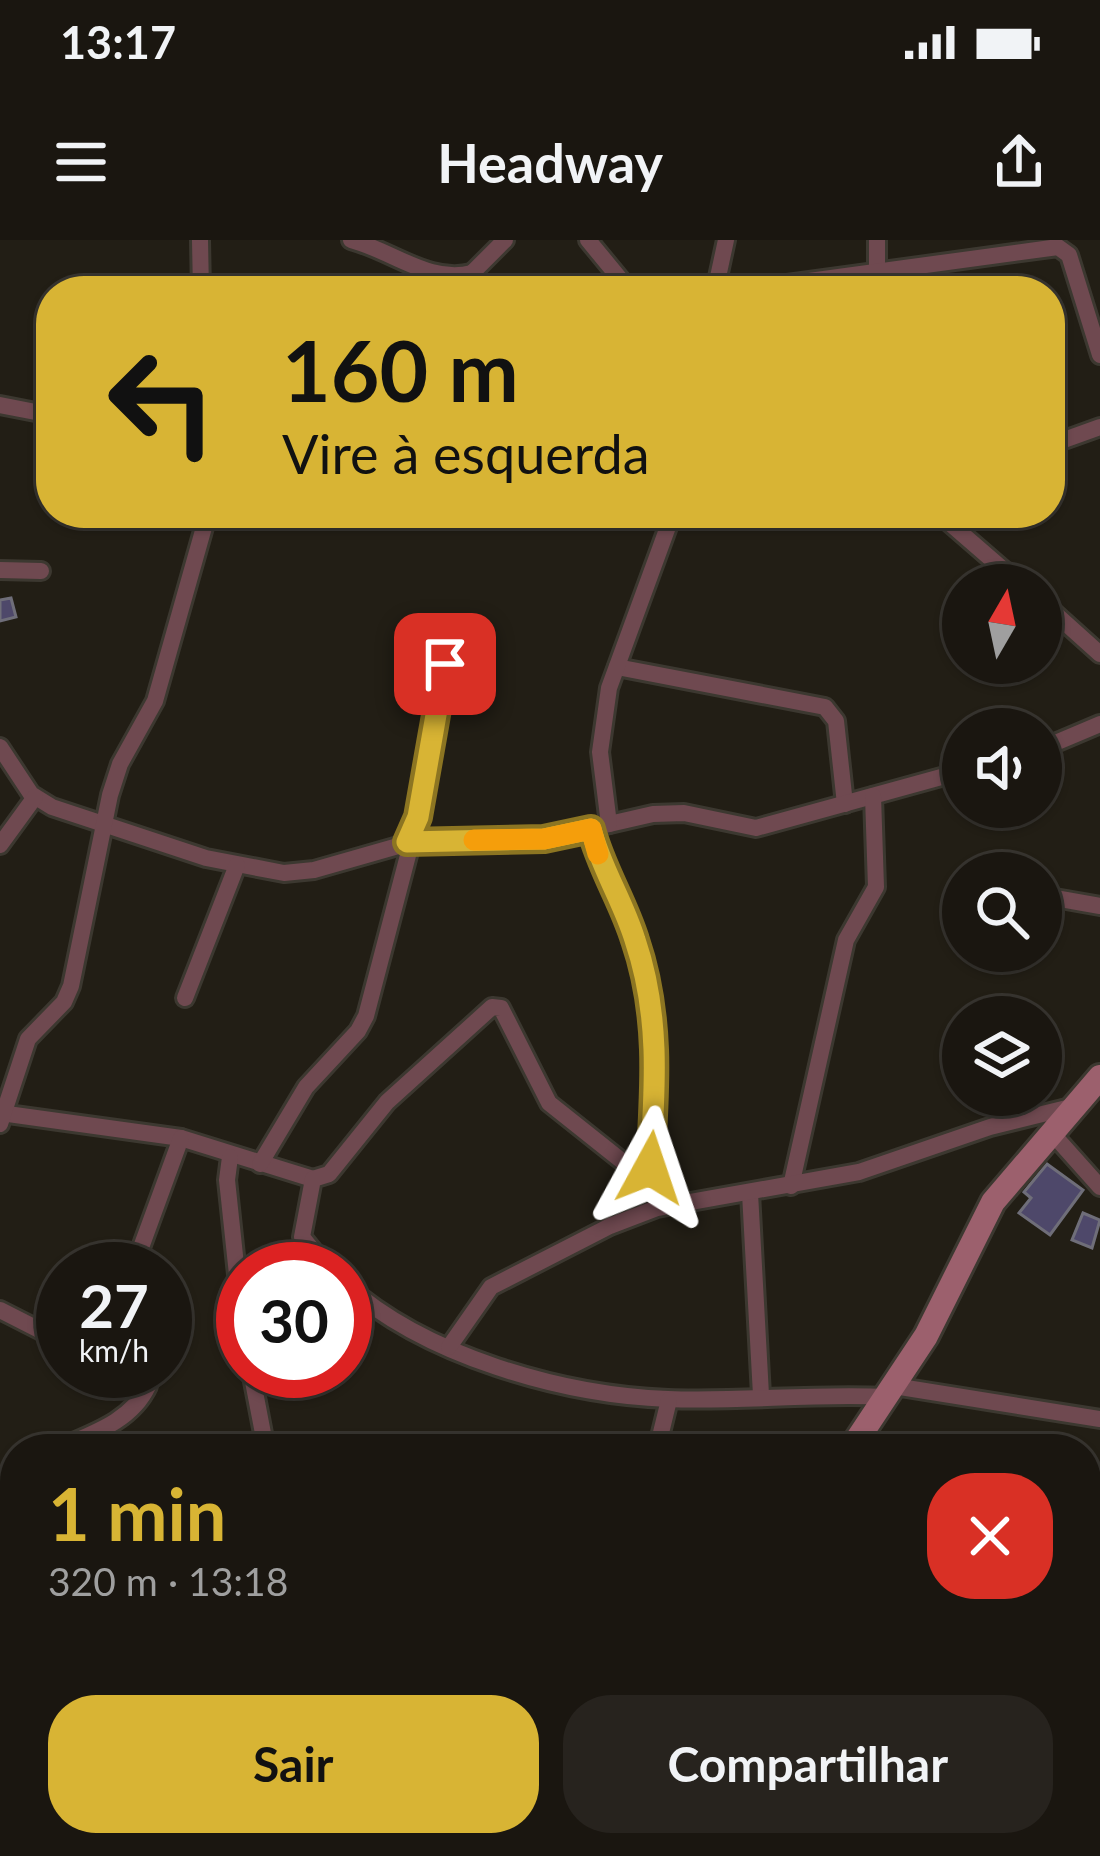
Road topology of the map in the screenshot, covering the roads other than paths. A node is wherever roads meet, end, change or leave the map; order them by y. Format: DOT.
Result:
graph roads {
  1 [pos="200,240"];
  2 [pos="351,240"];
  3 [pos="505,240"];
  4 [pos="588,240"];
  5 [pos="726,240"];
  6 [pos="877,240"];
  7 [pos="877,270"];
  8 [pos="472,273"];
  9 [pos="201,276"];
  10 [pos="424,276"];
  11 [pos="462,276"];
  12 [pos="469,276"];
  13 [pos="618,276"];
  14 [pos="718,276"];
  15 [pos="837,276"];
  16 [pos="1100,355"];
  17 [pos="0,405"];
  18 [pos="36,412"];
  19 [pos="1100,427"];
  20 [pos="1065,440"];
  21 [pos="204,528"];
  22 [pos="668,528"];
  23 [pos="955,528"];
  24 [pos="997,564"];
  25 [pos="0,570"];
  26 [pos="41,571"];
  27 [pos="1062,620"];
  28 [pos="1100,654"];
  29 [pos="445,664"];
  30 [pos="617,667"];
  31 [pos="1100,724"];
  32 [pos="1062,740"];
  33 [pos="0,747"];
  34 [pos="942,777"];
  35 [pos="873,796"];
  36 [pos="35,797"];
  37 [pos="845,804"];
  38 [pos="103,822"];
  39 [pos="600,826"];
  40 [pos="407,842"];
  41 [pos="0,845"];
  42 [pos="237,865"];
  43 [pos="1062,899"];
  44 [pos="1100,906"];
  45 [pos="185,998"];
  46 [pos="1100,1077"];
  47 [pos="1075,1106"];
  48 [pos="1,1117"];
  49 [pos="1051,1132"];
  50 [pos="181,1138"];
  51 [pos="230,1156"];
  52 [pos="260,1164"];
  53 [pos="313,1179"];
  54 [pos="652,1185"];
  55 [pos="790,1186"];
  56 [pos="1100,1187"];
  57 [pos="750,1192"];
  58 [pos="657,1208"];
  59 [pos="143,1242"];
  60 [pos="234,1242"];
  61 [pos="306,1242"];
  62 [pos="372,1300"];
  63 [pos="0,1310"];
  64 [pos="36,1328"];
  65 [pos="449,1347"];
  66 [pos="761,1395"];
  67 [pos="139,1398"];
  68 [pos="256,1398"];
  69 [pos="879,1399"];
  70 [pos="669,1400"];
  71 [pos="1100,1419"];
  72 [pos="90,1434"];
  73 [pos="263,1434"];
  74 [pos="661,1434"];
  75 [pos="859,1434"];
  1 -- 9 [label="street"];
  2 -- 10 [label="street"];
  3 -- 8 [label="street"];
  4 -- 13 [label="street"];
  5 -- 14 [label="street"];
  6 -- 7 [label="street"];
  7 -- 15 [label="street"];
  7 -- 16 [label="street"];
  8 -- 11 [label="street"];
  8 -- 12 [label="street"];
  17 -- 18 [label="street"];
  19 -- 20 [label="street"];
  21 -- 38 [label="street"];
  22 -- 30 [label="street"];
  23 -- 24 [label="street"];
  25 -- 26 [label="street"];
  27 -- 28 [label="street"];
  29 -- 40 [label="street"];
  30 -- 37 [label="street"];
  30 -- 39 [label="street"];
  31 -- 32 [label="street"];
  33 -- 36 [label="street"];
  34 -- 35 [label="street"];
  35 -- 37 [label="street"];
  35 -- 55 [label="street"];
  36 -- 38 [label="street"];
  36 -- 41 [label="street"];
  37 -- 39 [label="street"];
  38 -- 42 [label="street"];
  38 -- 48 [label="street"];
  39 -- 40 [label="street"];
  39 -- 54 [label="street"];
  40 -- 42 [label="street"];
  40 -- 52 [label="street"];
  42 -- 45 [label="street"];
  43 -- 44 [label="street"];
  46 -- 47 [label="street"];
  47 -- 49 [label="street"];
  47 -- 55 [label="street"];
  48 -- 50 [label="street"];
  49 -- 56 [label="street"];
  49 -- 69 [label="street"];
  50 -- 51 [label="street"];
  50 -- 59 [label="street"];
  51 -- 52 [label="street"];
  51 -- 60 [label="street"];
  52 -- 53 [label="street"];
  53 -- 54 [label="street"];
  53 -- 61 [label="street"];
  54 -- 58 [label="street"];
  55 -- 57 [label="street"];
  57 -- 58 [label="street"];
  57 -- 66 [label="street"];
  58 -- 65 [label="street"];
  62 -- 65 [label="street"];
  63 -- 64 [label="street"];
  65 -- 70 [label="street"];
  66 -- 69 [label="street"];
  66 -- 70 [label="street"];
  67 -- 72 [label="street"];
  68 -- 73 [label="street"];
  69 -- 71 [label="street"];
  69 -- 75 [label="street"];
  70 -- 74 [label="street"];
}
